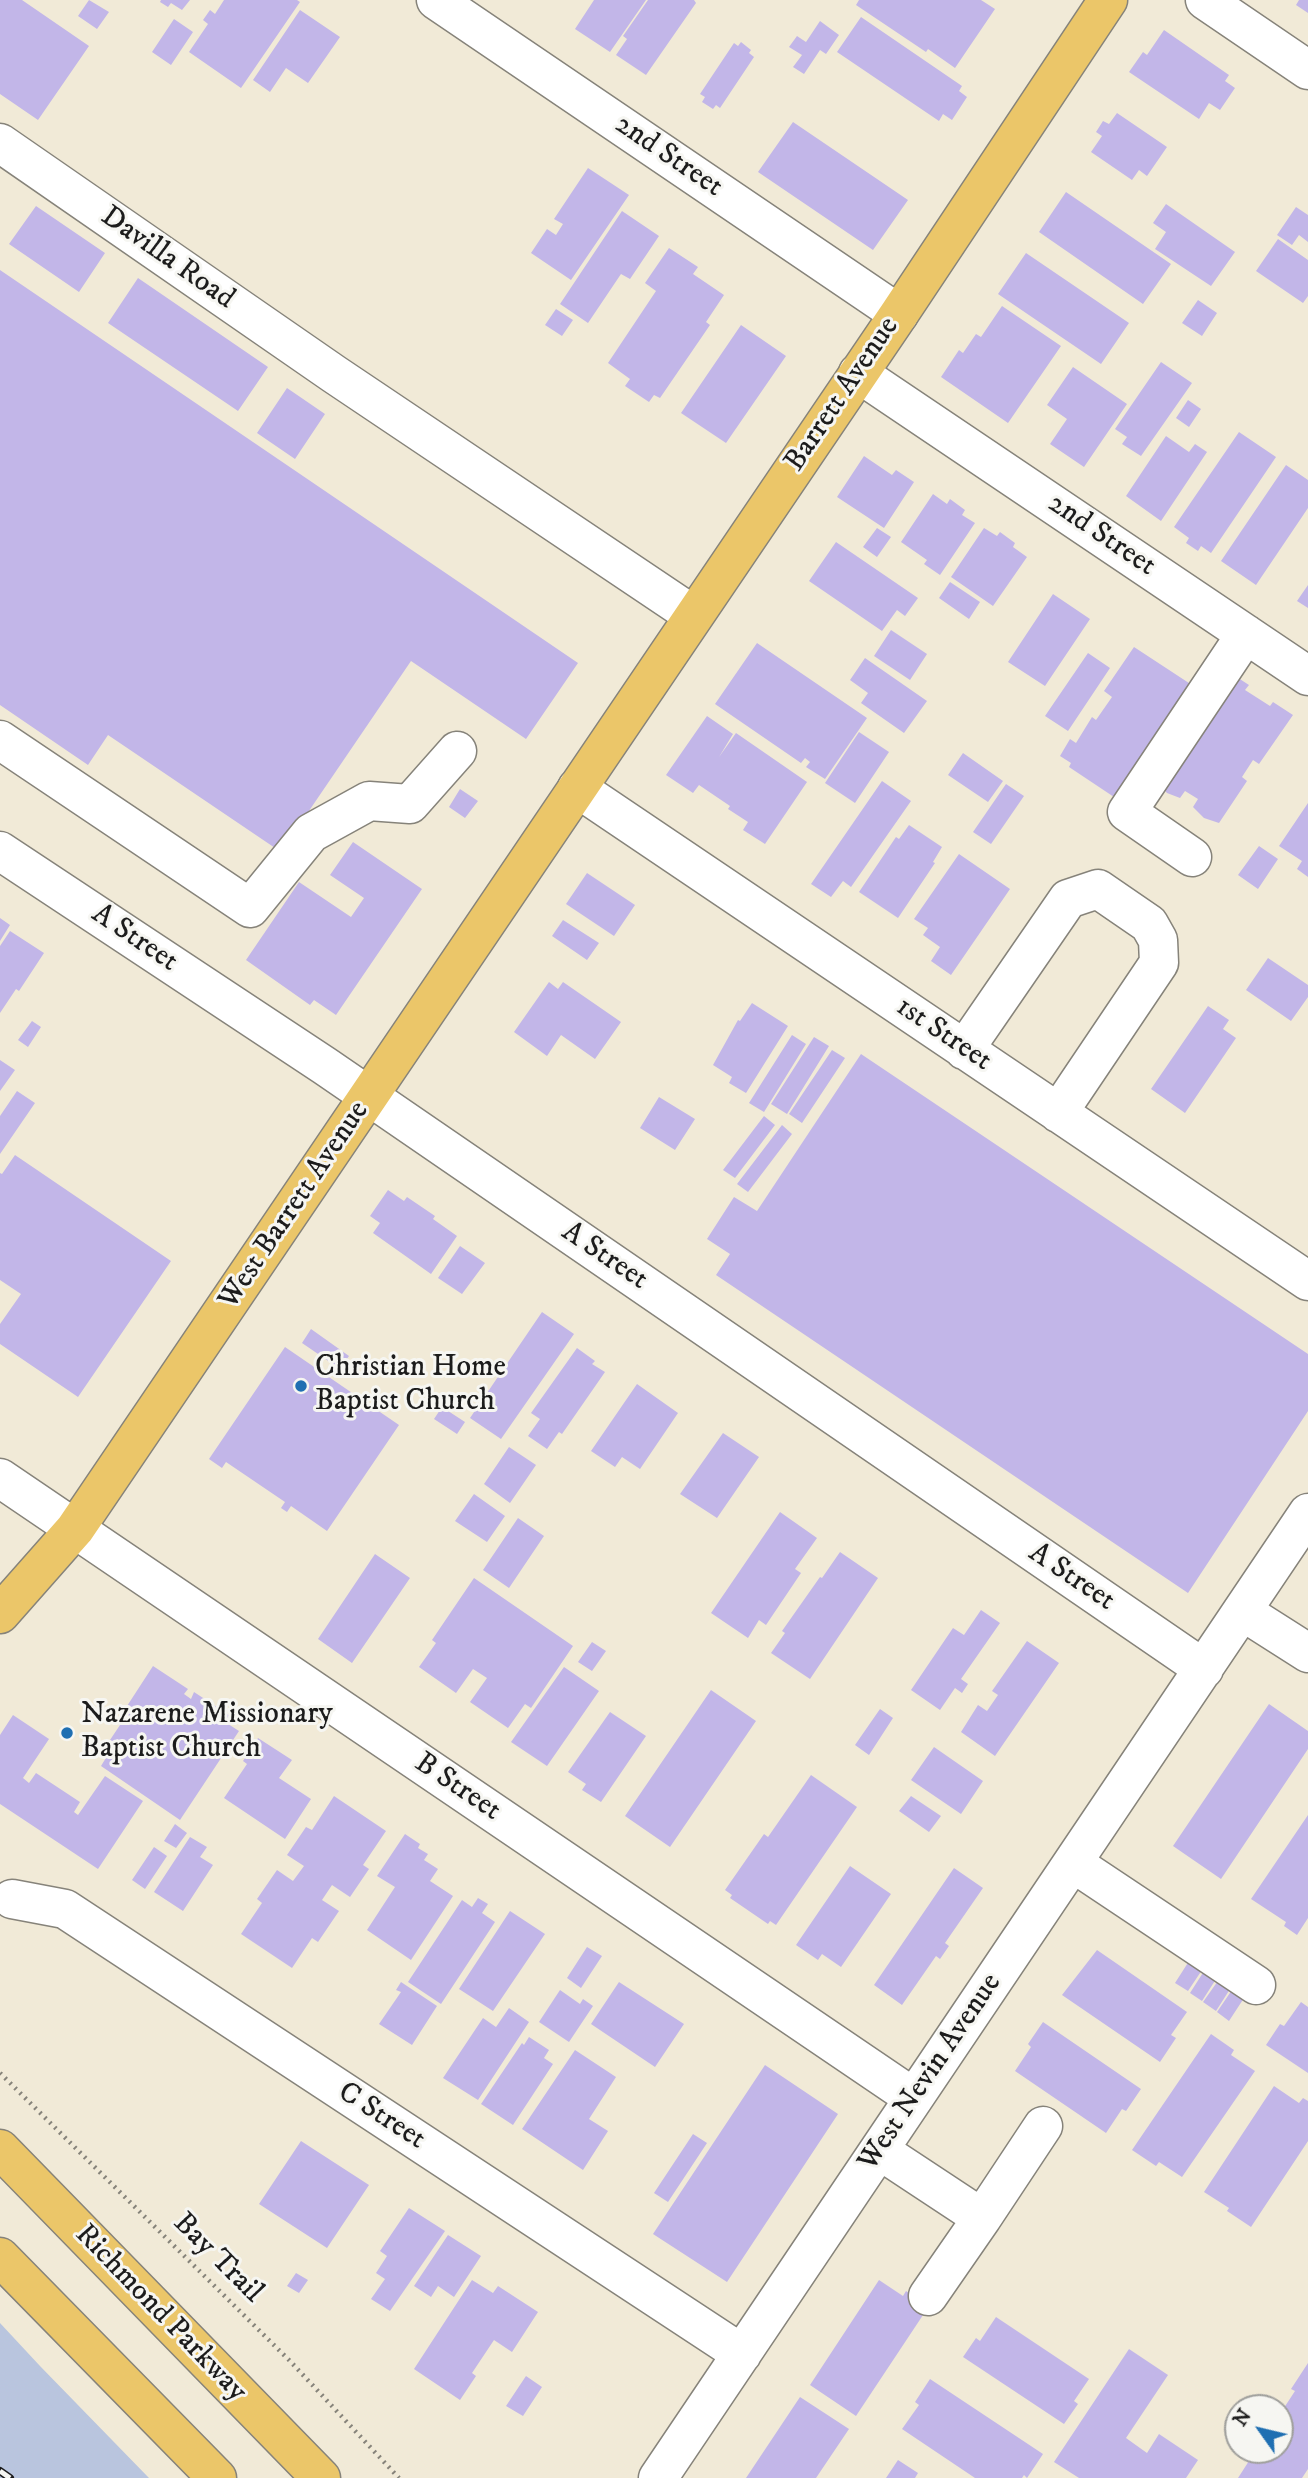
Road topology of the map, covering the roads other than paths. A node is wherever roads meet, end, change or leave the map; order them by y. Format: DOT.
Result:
graph roads {
  1 [pos="436,0"];
  2 [pos="1108,0"];
  3 [pos="1205,0"];
  4 [pos="1308,69"];
  5 [pos="0,143"];
  6 [pos="899,314"];
  7 [pos="858,373"];
  8 [pos="693,615"];
  9 [pos="1246,634"];
  10 [pos="1308,676"];
  11 [pos="0,740"];
  12 [pos="457,751"];
  13 [pos="577,789"];
  14 [pos="0,851"];
  15 [pos="1192,857"];
  16 [pos="964,1050"];
  17 [pos="369,1096"];
  18 [pos="1058,1112"];
  19 [pos="1308,1282"];
  20 [pos="0,1478"];
  21 [pos="1308,1513"];
  22 [pos="75,1529"];
  23 [pos="1242,1611"];
  24 [pos="0,1614"];
  25 [pos="1308,1653"];
  26 [pos="1204,1669"];
  27 [pos="1073,1863"];
  28 [pos="12,1899"];
  29 [pos="1256,1985"];
  30 [pos="914,2098"];
  31 [pos="1043,2126"];
  32 [pos="0,2149"];
  33 [pos="879,2150"];
  34 [pos="982,2218"];
  35 [pos="0,2258"];
  36 [pos="928,2296"];
  37 [pos="741,2354"];
  38 [pos="217,2478"];
  39 [pos="321,2478"];
  40 [pos="658,2478"];
  1 -- 6 [label="street, 2nd Street"];
  2 -- 6 [label="main road, Barrett Avenue"];
  3 -- 4 [label="street"];
  5 -- 8 [label="street, Davilla Road"];
  6 -- 7 [label="main road, Barrett Avenue"];
  7 -- 8 [label="main road, Barrett Avenue"];
  7 -- 9 [label="street, 2nd Street"];
  8 -- 13 [label="main road, Barrett Avenue"];
  9 -- 10 [label="street, 2nd Street"];
  9 -- 15 [label="street"];
  11 -- 12 [label="street"];
  13 -- 16 [label="street, 1st Street"];
  13 -- 17 [label="main road, West Barrett Avenue"];
  14 -- 17 [label="street, A Street"];
  16 -- 18 [label="street, 1st Street"];
  16 -- 18 [label="street"];
  17 -- 22 [label="main road, West Barrett Avenue"];
  17 -- 26 [label="street, A Street"];
  18 -- 19 [label="street, 1st Street"];
  20 -- 22 [label="street, B Street"];
  21 -- 23 [label="street, West Nevin Avenue"];
  22 -- 24 [label="main road, West Barrett Avenue"];
  22 -- 30 [label="street, B Street"];
  23 -- 25 [label="street"];
  23 -- 26 [label="street, West Nevin Avenue"];
  26 -- 27 [label="street, West Nevin Avenue"];
  27 -- 29 [label="street"];
  27 -- 30 [label="street, West Nevin Avenue"];
  28 -- 37 [label="street, C Street"];
  30 -- 33 [label="street, West Nevin Avenue"];
  31 -- 34 [label="street"];
  32 -- 39 [label="main road, Richmond Parkway"];
  33 -- 34 [label="street"];
  33 -- 37 [label="street, West Nevin Avenue"];
  34 -- 36 [label="street"];
  35 -- 38 [label="main road"];
  37 -- 40 [label="street, West Nevin Avenue"];
}
